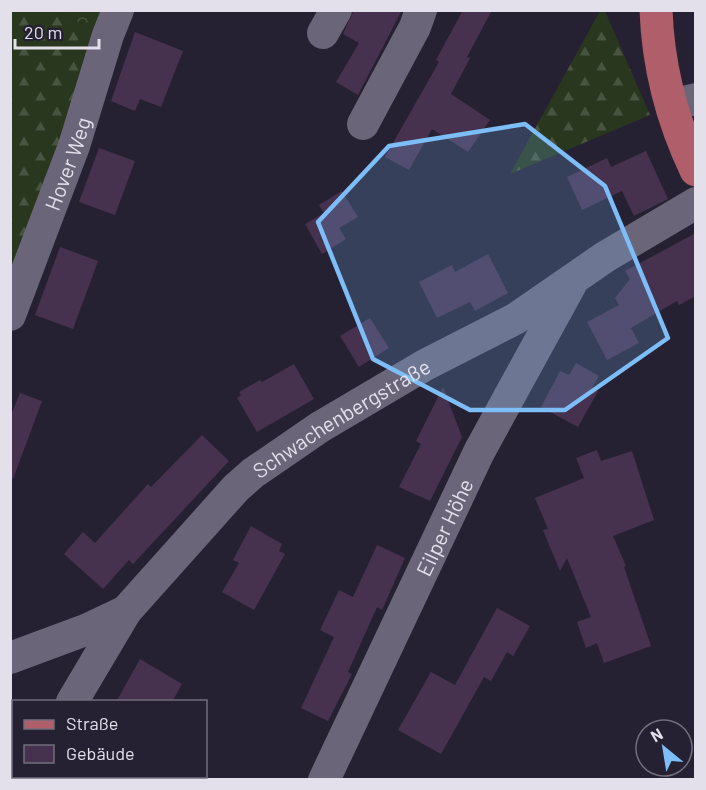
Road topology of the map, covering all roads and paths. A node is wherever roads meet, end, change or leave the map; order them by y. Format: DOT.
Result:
graph roads {
  1 [pos="118,10"];
  2 [pos="421,10"];
  3 [pos="656,10"];
  4 [pos="683,102"];
  5 [pos="363,124"];
  6 [pos="696,170"];
  7 [pos="696,203"];
  8 [pos="575,278"];
  9 [pos="10,315"];
  10 [pos="126,611"];
  11 [pos="10,658"];
  12 [pos="73,700"];
  13 [pos="324,780"];
  1 -- 9 [label="street, Hover Weg"];
  2 -- 5 [label="street"];
  3 -- 4 [label="main road"];
  4 -- 6 [label="main road"];
  7 -- 8 [label="street, Schwachenbergstraße"];
  8 -- 10 [label="street, Schwachenbergstraße"];
  8 -- 13 [label="street, Eilper Höhe"];
  10 -- 11 [label="street, Schwachenbergstraße"];
  10 -- 12 [label="street"];
}
